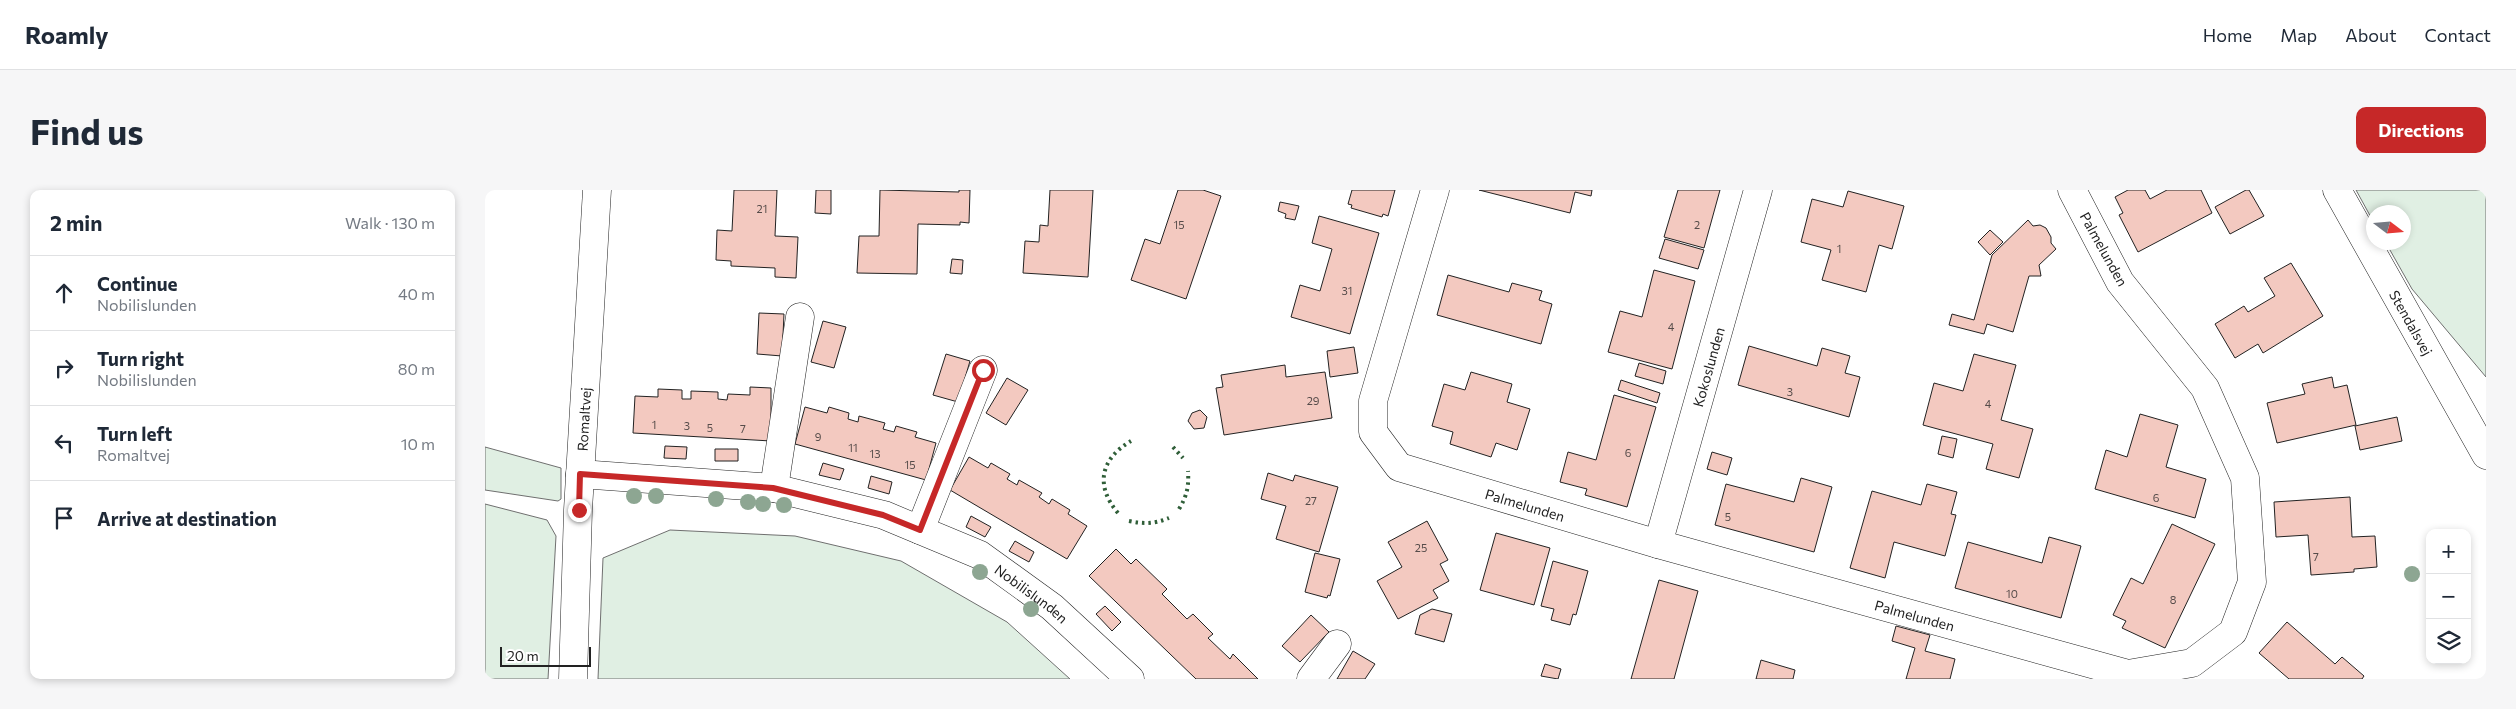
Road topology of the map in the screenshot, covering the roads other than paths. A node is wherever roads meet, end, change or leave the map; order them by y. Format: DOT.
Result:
graph roads {
  1 [pos="597,190"];
  2 [pos="1435,190"];
  3 [pos="1758,190"];
  4 [pos="2073,190"];
  5 [pos="2337,190"];
  6 [pos="800,317"];
  7 [pos="983,370"];
  8 [pos="2486,455"];
  9 [pos="580,474"];
  10 [pos="773,488"];
  11 [pos="920,530"];
  12 [pos="1658,544"];
  13 [pos="1337,644"];
  14 [pos="573,679"];
  15 [pos="1130,679"];
  16 [pos="1311,679"];
  1 -- 9 [label="street, Romaltvej"];
  2 -- 12 [label="street, Palmelunden"];
  3 -- 12 [label="street, Kokoslunden"];
  4 -- 12 [label="street, Palmelunden"];
  5 -- 8 [label="street, Stendalsvej"];
  6 -- 10 [label="street"];
  7 -- 11 [label="street"];
  9 -- 10 [label="street, Nobilislunden"];
  9 -- 14 [label="street, Romaltvej"];
  10 -- 11 [label="street, Nobilislunden"];
  11 -- 15 [label="street, Nobilislunden"];
  13 -- 16 [label="street"];
}
